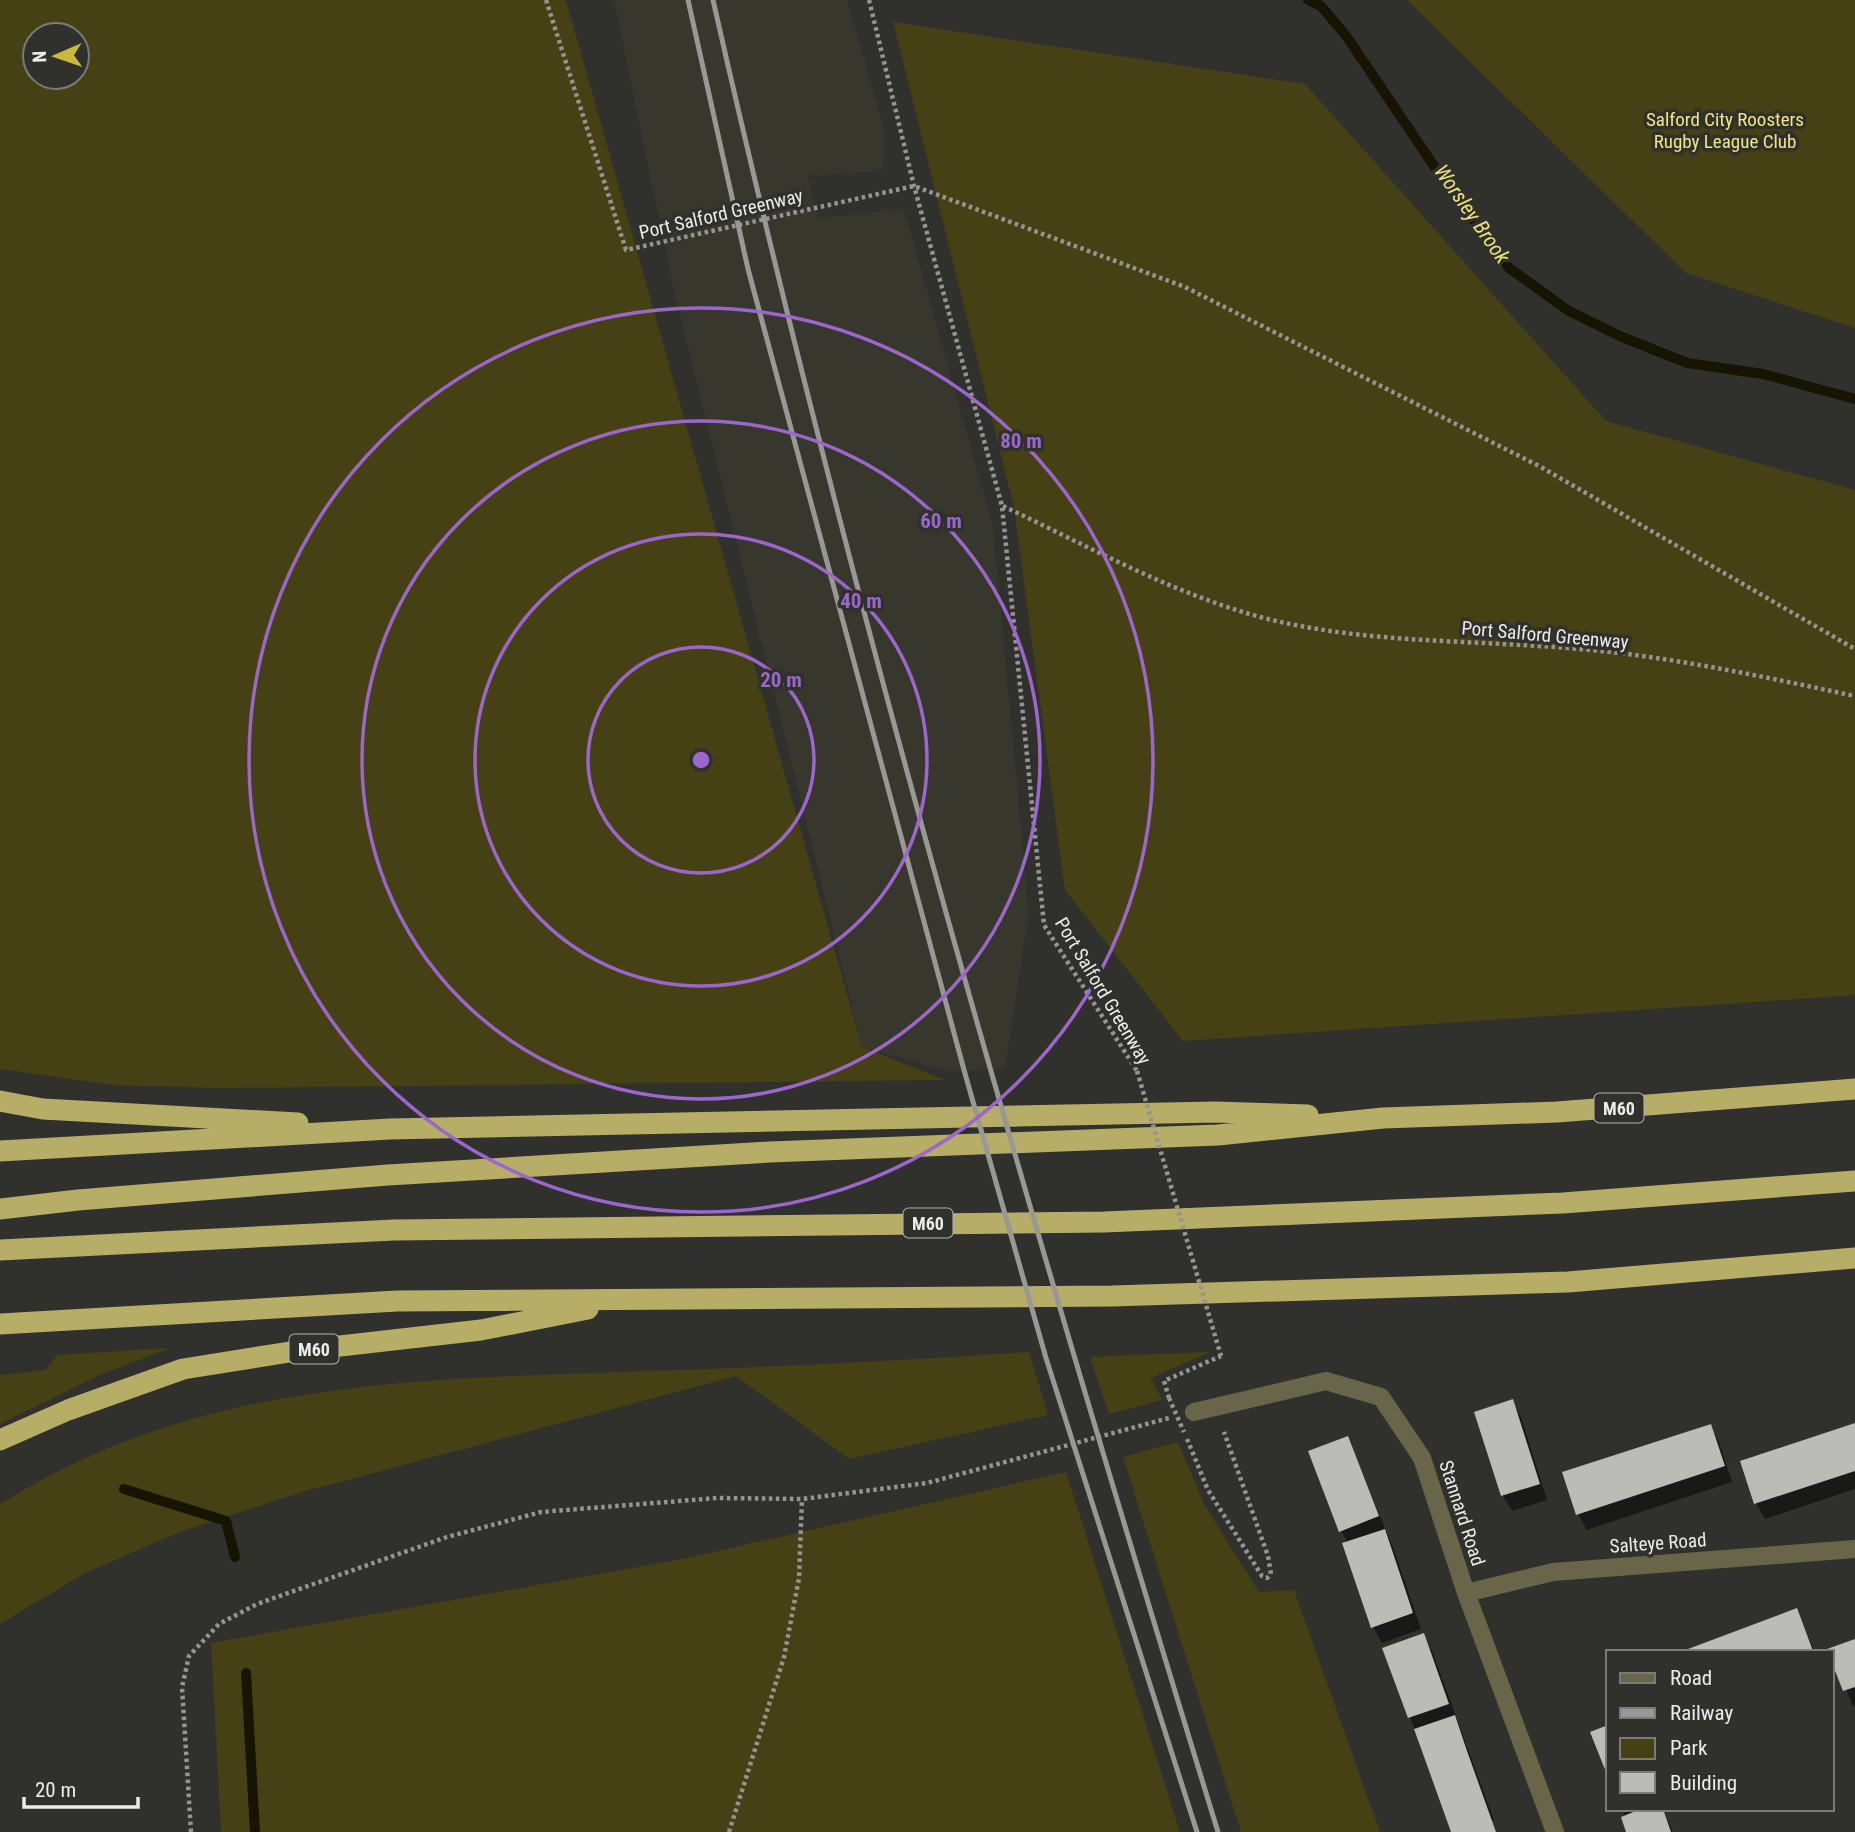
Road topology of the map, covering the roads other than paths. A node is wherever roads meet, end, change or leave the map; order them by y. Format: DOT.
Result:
graph roads {
  1 [pos="1855,1089"];
  2 [pos="0,1101"];
  3 [pos="1383,1118"];
  4 [pos="390,1129"];
  5 [pos="0,1151"];
  6 [pos="1855,1181"];
  7 [pos="0,1209"];
  8 [pos="0,1250"];
  9 [pos="1855,1258"];
  10 [pos="639,1299"];
  11 [pos="0,1324"];
  12 [pos="1194,1412"];
  13 [pos="0,1440"];
  14 [pos="1855,1549"];
  15 [pos="1466,1592"];
  16 [pos="1555,1832"];
  1 -- 3 [label="highway, M60"];
  2 -- 4 [label="highway, M60"];
  3 -- 4 [label="highway, M60"];
  3 -- 7 [label="highway, M60"];
  4 -- 5 [label="highway, M60"];
  6 -- 8 [label="highway, M60"];
  9 -- 10 [label="highway, M60"];
  10 -- 11 [label="highway, M60"];
  10 -- 13 [label="highway, M60"];
  12 -- 15 [label="street, Stannard Road"];
  14 -- 15 [label="street, Salteye Road"];
  15 -- 16 [label="street, Stannard Road"];
}
